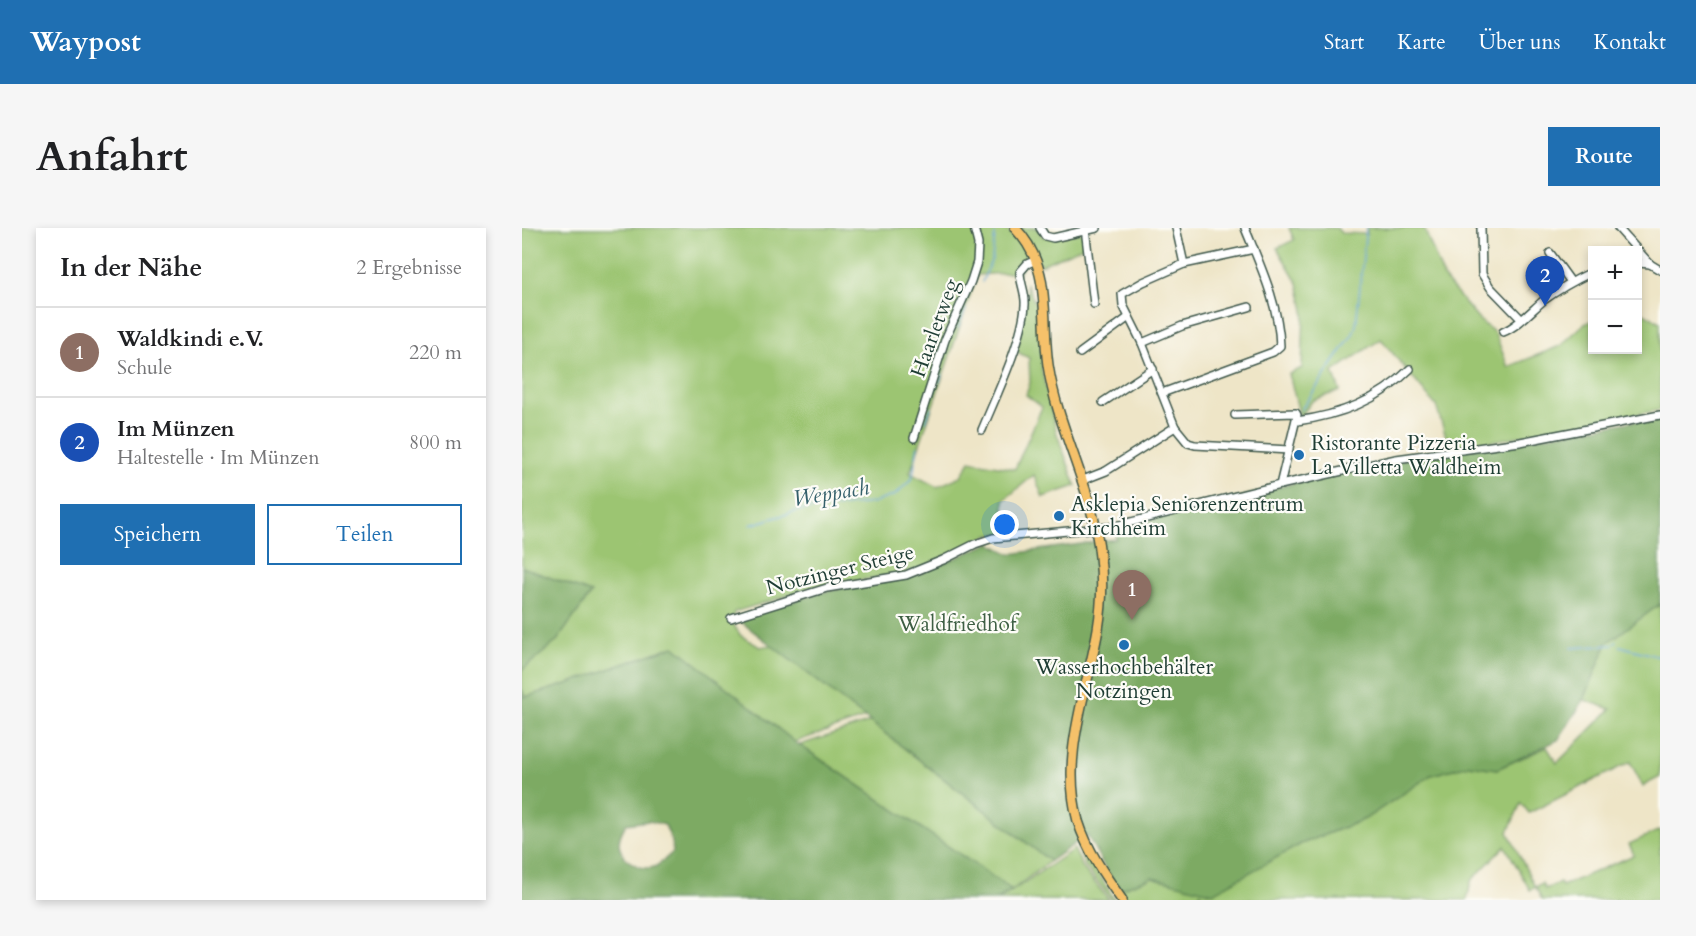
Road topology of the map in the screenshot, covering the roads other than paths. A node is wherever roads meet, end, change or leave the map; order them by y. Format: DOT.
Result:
graph roads {
  1 [pos="974,228"];
  2 [pos="1015,228"];
  3 [pos="1040,228"];
  4 [pos="1097,228"];
  5 [pos="1176,228"];
  6 [pos="1245,228"];
  7 [pos="1481,228"];
  8 [pos="1618,228"];
  9 [pos="1085,229"];
  10 [pos="1254,249"];
  11 [pos="1550,253"];
  12 [pos="1036,260"];
  13 [pos="1642,263"];
  14 [pos="1184,264"];
  15 [pos="1650,264"];
  16 [pos="1660,270"];
  17 [pos="1588,274"];
  18 [pos="1571,282"];
  19 [pos="1094,304"];
  20 [pos="1249,307"];
  21 [pos="1129,317"];
  22 [pos="1521,319"];
  23 [pos="1503,332"];
  24 [pos="1142,343"];
  25 [pos="1080,353"];
  26 [pos="1153,369"];
  27 [pos="1410,369"];
  28 [pos="1162,393"];
  29 [pos="1103,402"];
  30 [pos="1235,415"];
  31 [pos="1660,415"];
  32 [pos="1296,417"];
  33 [pos="1175,427"];
  34 [pos="982,430"];
  35 [pos="914,438"];
  36 [pos="1289,450"];
  37 [pos="1083,480"];
  38 [pos="1280,485"];
  39 [pos="1097,529"];
  40 [pos="731,618"];
  41 [pos="1122,900"];
  1 -- 35 [label="street, Haarletweg"];
  2 -- 12 [label="main road"];
  3 -- 9 [label="street"];
  4 -- 9 [label="street"];
  5 -- 14 [label="street"];
  6 -- 10 [label="street"];
  7 -- 22 [label="street"];
  8 -- 15 [label="street"];
  9 -- 19 [label="street"];
  10 -- 14 [label="street"];
  10 -- 28 [label="street"];
  11 -- 18 [label="street"];
  12 -- 34 [label="street"];
  12 -- 37 [label="main road"];
  13 -- 15 [label="street"];
  14 -- 21 [label="street"];
  15 -- 16 [label="street"];
  17 -- 18 [label="street"];
  18 -- 22 [label="street"];
  20 -- 24 [label="street"];
  21 -- 24 [label="street"];
  21 -- 25 [label="street"];
  22 -- 23 [label="street"];
  24 -- 26 [label="street"];
  26 -- 28 [label="street"];
  26 -- 29 [label="street"];
  27 -- 32 [label="street"];
  28 -- 33 [label="street"];
  30 -- 32 [label="street"];
  31 -- 38 [label="street, Notzinger Steige"];
  32 -- 36 [label="street"];
  33 -- 36 [label="street"];
  33 -- 37 [label="street"];
  36 -- 38 [label="street"];
  37 -- 39 [label="main road"];
  38 -- 39 [label="street, Notzinger Steige"];
  39 -- 40 [label="street, Notzinger Steige"];
  39 -- 41 [label="main road"];
}
